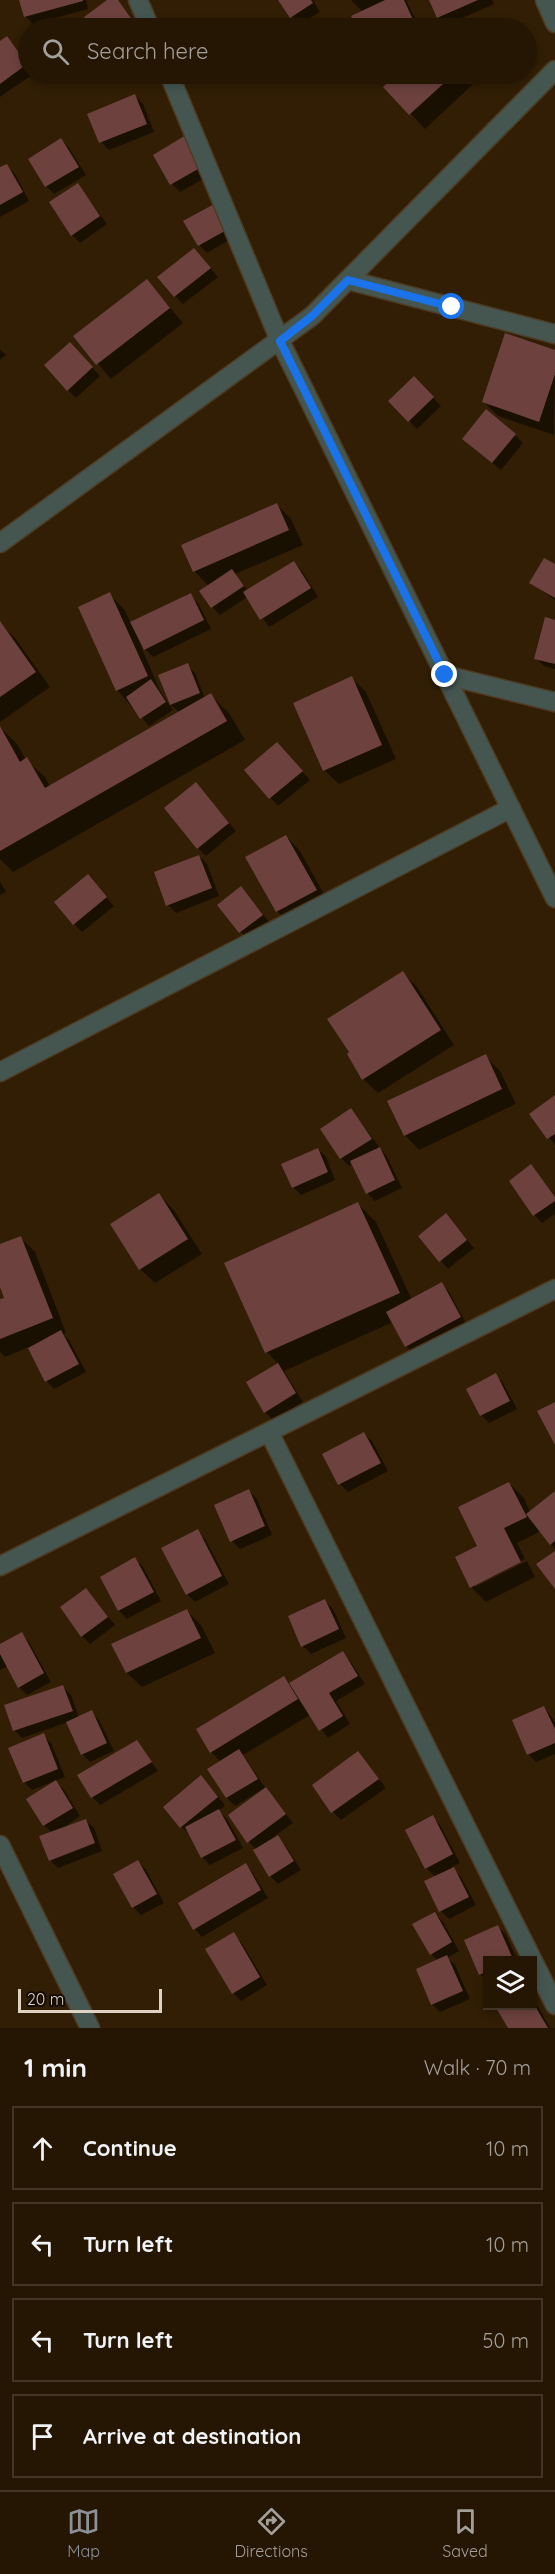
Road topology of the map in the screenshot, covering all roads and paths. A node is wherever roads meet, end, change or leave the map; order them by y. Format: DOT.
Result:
graph roads {
  1 [pos="138,0"];
  2 [pos="545,0"];
  3 [pos="146,18"];
  4 [pos="555,23"];
  5 [pos="555,70"];
  6 [pos="173,84"];
  7 [pos="348,280"];
  8 [pos="555,334"];
  9 [pos="280,341"];
  10 [pos="0,543"];
  11 [pos="445,675"];
  12 [pos="555,702"];
  13 [pos="511,808"];
  14 [pos="555,898"];
  15 [pos="0,1071"];
  16 [pos="555,1289"];
  17 [pos="269,1432"];
  18 [pos="0,1566"];
  19 [pos="0,1845"];
  20 [pos="555,2005"];
  21 [pos="90,2028"];
  1 -- 3 [label="street"];
  2 -- 4 [label="street"];
  5 -- 7 [label="street"];
  6 -- 9 [label="street"];
  7 -- 8 [label="street"];
  7 -- 9 [label="street"];
  9 -- 10 [label="street"];
  9 -- 11 [label="street"];
  11 -- 12 [label="street"];
  11 -- 13 [label="street"];
  13 -- 14 [label="street"];
  13 -- 15 [label="street"];
  16 -- 17 [label="street"];
  17 -- 18 [label="street"];
  17 -- 20 [label="street"];
  19 -- 21 [label="street"];
}
